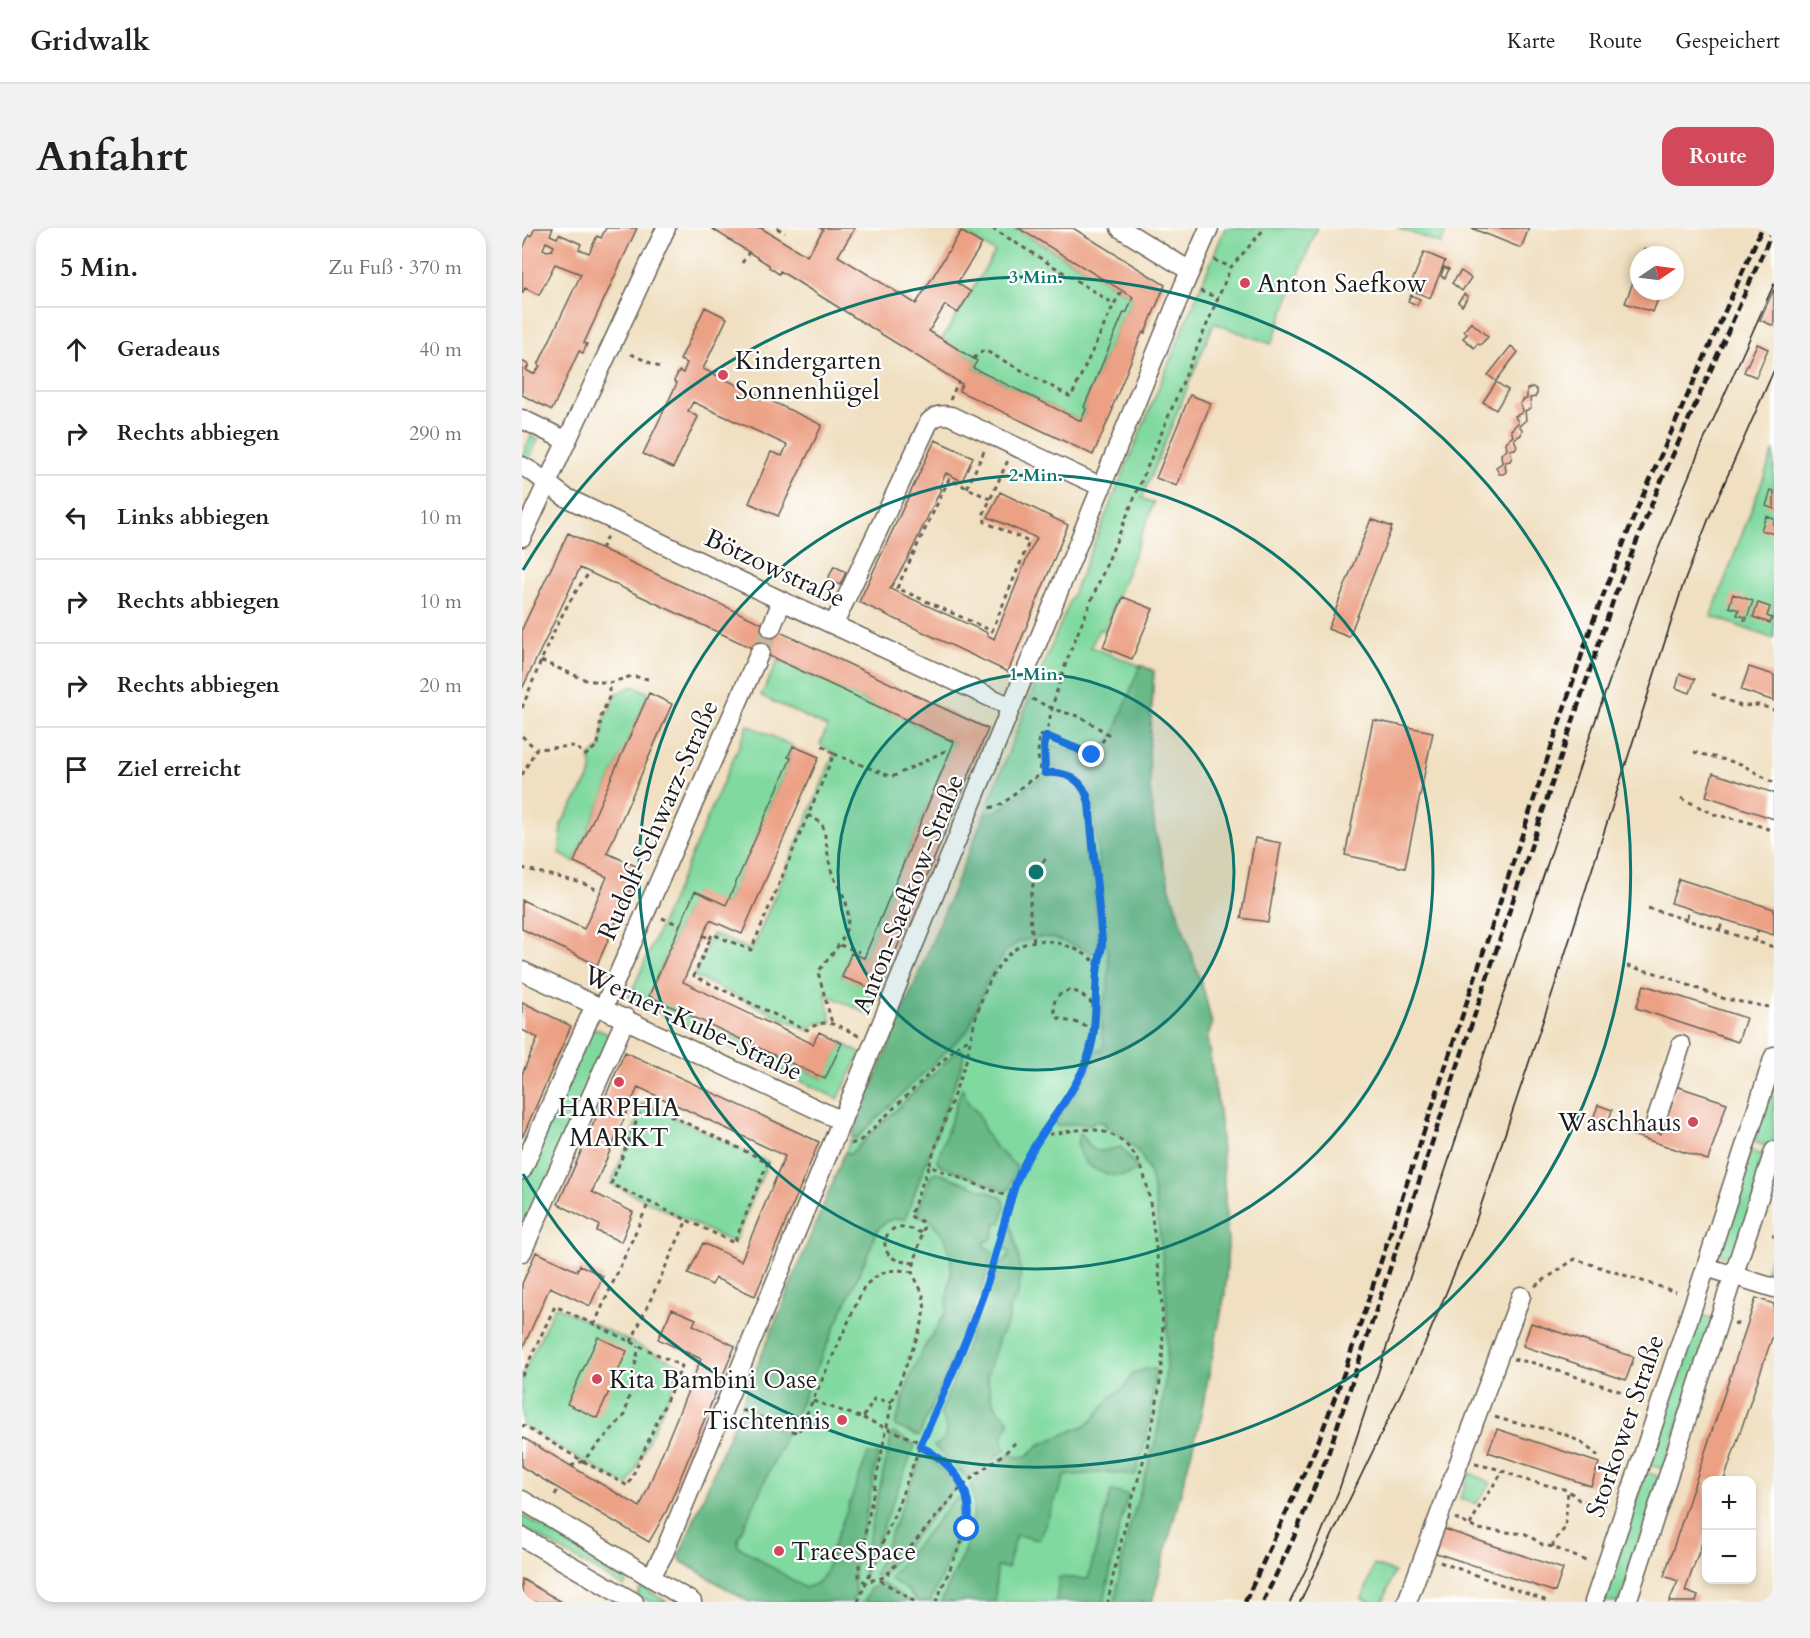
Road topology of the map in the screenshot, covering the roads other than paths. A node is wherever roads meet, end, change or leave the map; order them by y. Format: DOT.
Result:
graph roads {
  1 [pos="666,228"];
  2 [pos="1120,228"];
  3 [pos="1209,228"];
  4 [pos="1190,270"];
  5 [pos="523,423"];
  6 [pos="567,441"];
  7 [pos="522,466"];
  8 [pos="548,485"];
  9 [pos="1102,487"];
  10 [pos="522,537"];
  11 [pos="783,601"];
  12 [pos="834,624"];
  13 [pos="771,628"];
  14 [pos="760,652"];
  15 [pos="1011,707"];
  16 [pos="522,971"];
  17 [pos="599,1007"];
  18 [pos="626,1018"];
  19 [pos="1681,1045"];
  20 [pos="1774,1056"];
  21 [pos="1656,1120"];
  22 [pos="842,1121"];
  23 [pos="1773,1160"];
  24 [pos="522,1170"];
  25 [pos="522,1252"];
  26 [pos="1706,1267"];
  27 [pos="1733,1274"];
  28 [pos="1774,1288"];
  29 [pos="1521,1296"];
  30 [pos="522,1500"];
  31 [pos="522,1537"];
  32 [pos="651,1577"];
  33 [pos="688,1601"];
  34 [pos="634,1602"];
  35 [pos="1407,1602"];
  36 [pos="1594,1602"];
  37 [pos="1627,1602"];
  1 -- 6 [label="street"];
  2 -- 4 [label="street"];
  3 -- 4 [label="street, Anton-Saefkow-Straße"];
  4 -- 9 [label="street, Anton-Saefkow-Straße"];
  5 -- 6 [label="street"];
  6 -- 8 [label="street"];
  7 -- 8 [label="street, Bötzowstraße"];
  8 -- 10 [label="street"];
  8 -- 11 [label="street, Bötzowstraße"];
  9 -- 12 [label="street"];
  9 -- 15 [label="street, Anton-Saefkow-Straße"];
  11 -- 12 [label="street, Bötzowstraße"];
  11 -- 13 [label="street"];
  12 -- 15 [label="street, Bötzowstraße"];
  14 -- 17 [label="street, Rudolf-Schwarz-Straße"];
  15 -- 22 [label="street, Anton-Saefkow-Straße"];
  16 -- 17 [label="street, Werner-Kube-Straße"];
  17 -- 18 [label="street, Werner-Kube-Straße"];
  17 -- 24 [label="street, Rudolf-Schwarz-Straße"];
  18 -- 22 [label="street, Werner-Kube-Straße"];
  18 -- 25 [label="street"];
  19 -- 21 [label="street"];
  20 -- 26 [label="street, Storkower Straße"];
  22 -- 32 [label="street, Anton-Saefkow-Straße"];
  23 -- 27 [label="street"];
  26 -- 27 [label="street"];
  26 -- 36 [label="street, Storkower Straße"];
  27 -- 28 [label="street"];
  27 -- 37 [label="street"];
  29 -- 35 [label="street"];
  30 -- 32 [label="street"];
  31 -- 34 [label="street"];
  32 -- 33 [label="street"];
}
